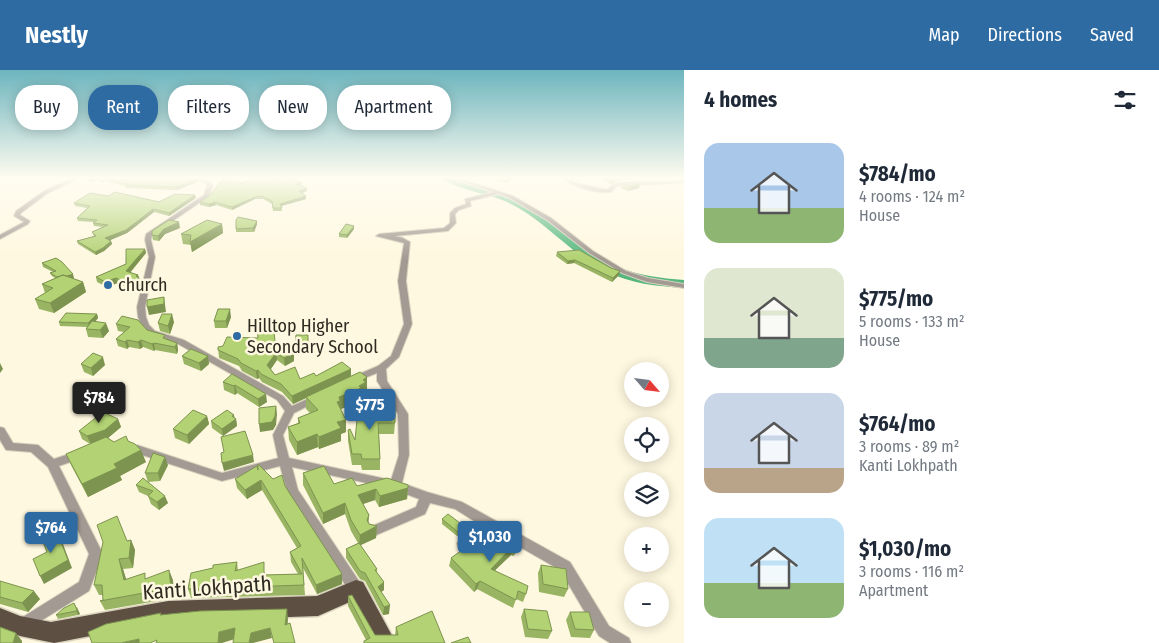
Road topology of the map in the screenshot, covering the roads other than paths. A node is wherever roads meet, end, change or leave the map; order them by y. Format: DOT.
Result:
graph roads {
  1 [pos="27,205"];
  2 [pos="193,205"];
  3 [pos="469,205"];
  4 [pos="523,205"];
  5 [pos="0,237"];
  6 [pos="684,286"];
  7 [pos="381,368"];
  8 [pos="348,383"];
  9 [pos="323,395"];
  10 [pos="290,411"];
  11 [pos="0,431"];
  12 [pos="137,449"];
  13 [pos="87,451"];
  14 [pos="284,461"];
  15 [pos="52,464"];
  16 [pos="395,486"];
  17 [pos="426,497"];
  18 [pos="483,520"];
  19 [pos="374,531"];
  20 [pos="463,543"];
  21 [pos="356,589"];
  22 [pos="0,618"];
  23 [pos="20,626"];
  24 [pos="48,638"];
  25 [pos="385,643"];
  26 [pos="624,643"];
  1 -- 5 [label="street"];
  2 -- 10 [label="street"];
  3 -- 7 [label="street"];
  4 -- 6 [label="street"];
  7 -- 8 [label="street"];
  7 -- 16 [label="street"];
  9 -- 10 [label="street"];
  10 -- 14 [label="street"];
  11 -- 15 [label="street"];
  12 -- 14 [label="street"];
  13 -- 15 [label="street"];
  14 -- 16 [label="street"];
  14 -- 21 [label="street"];
  15 -- 23 [label="street"];
  16 -- 17 [label="street"];
  17 -- 18 [label="street"];
  17 -- 19 [label="street"];
  18 -- 20 [label="street"];
  18 -- 26 [label="street"];
  21 -- 24 [label="main road, Kanti Lokhpath"];
  21 -- 25 [label="main road"];
  22 -- 23 [label="main road, Kanti Lokhpath"];
  23 -- 24 [label="main road, Kanti Lokhpath"];
}
